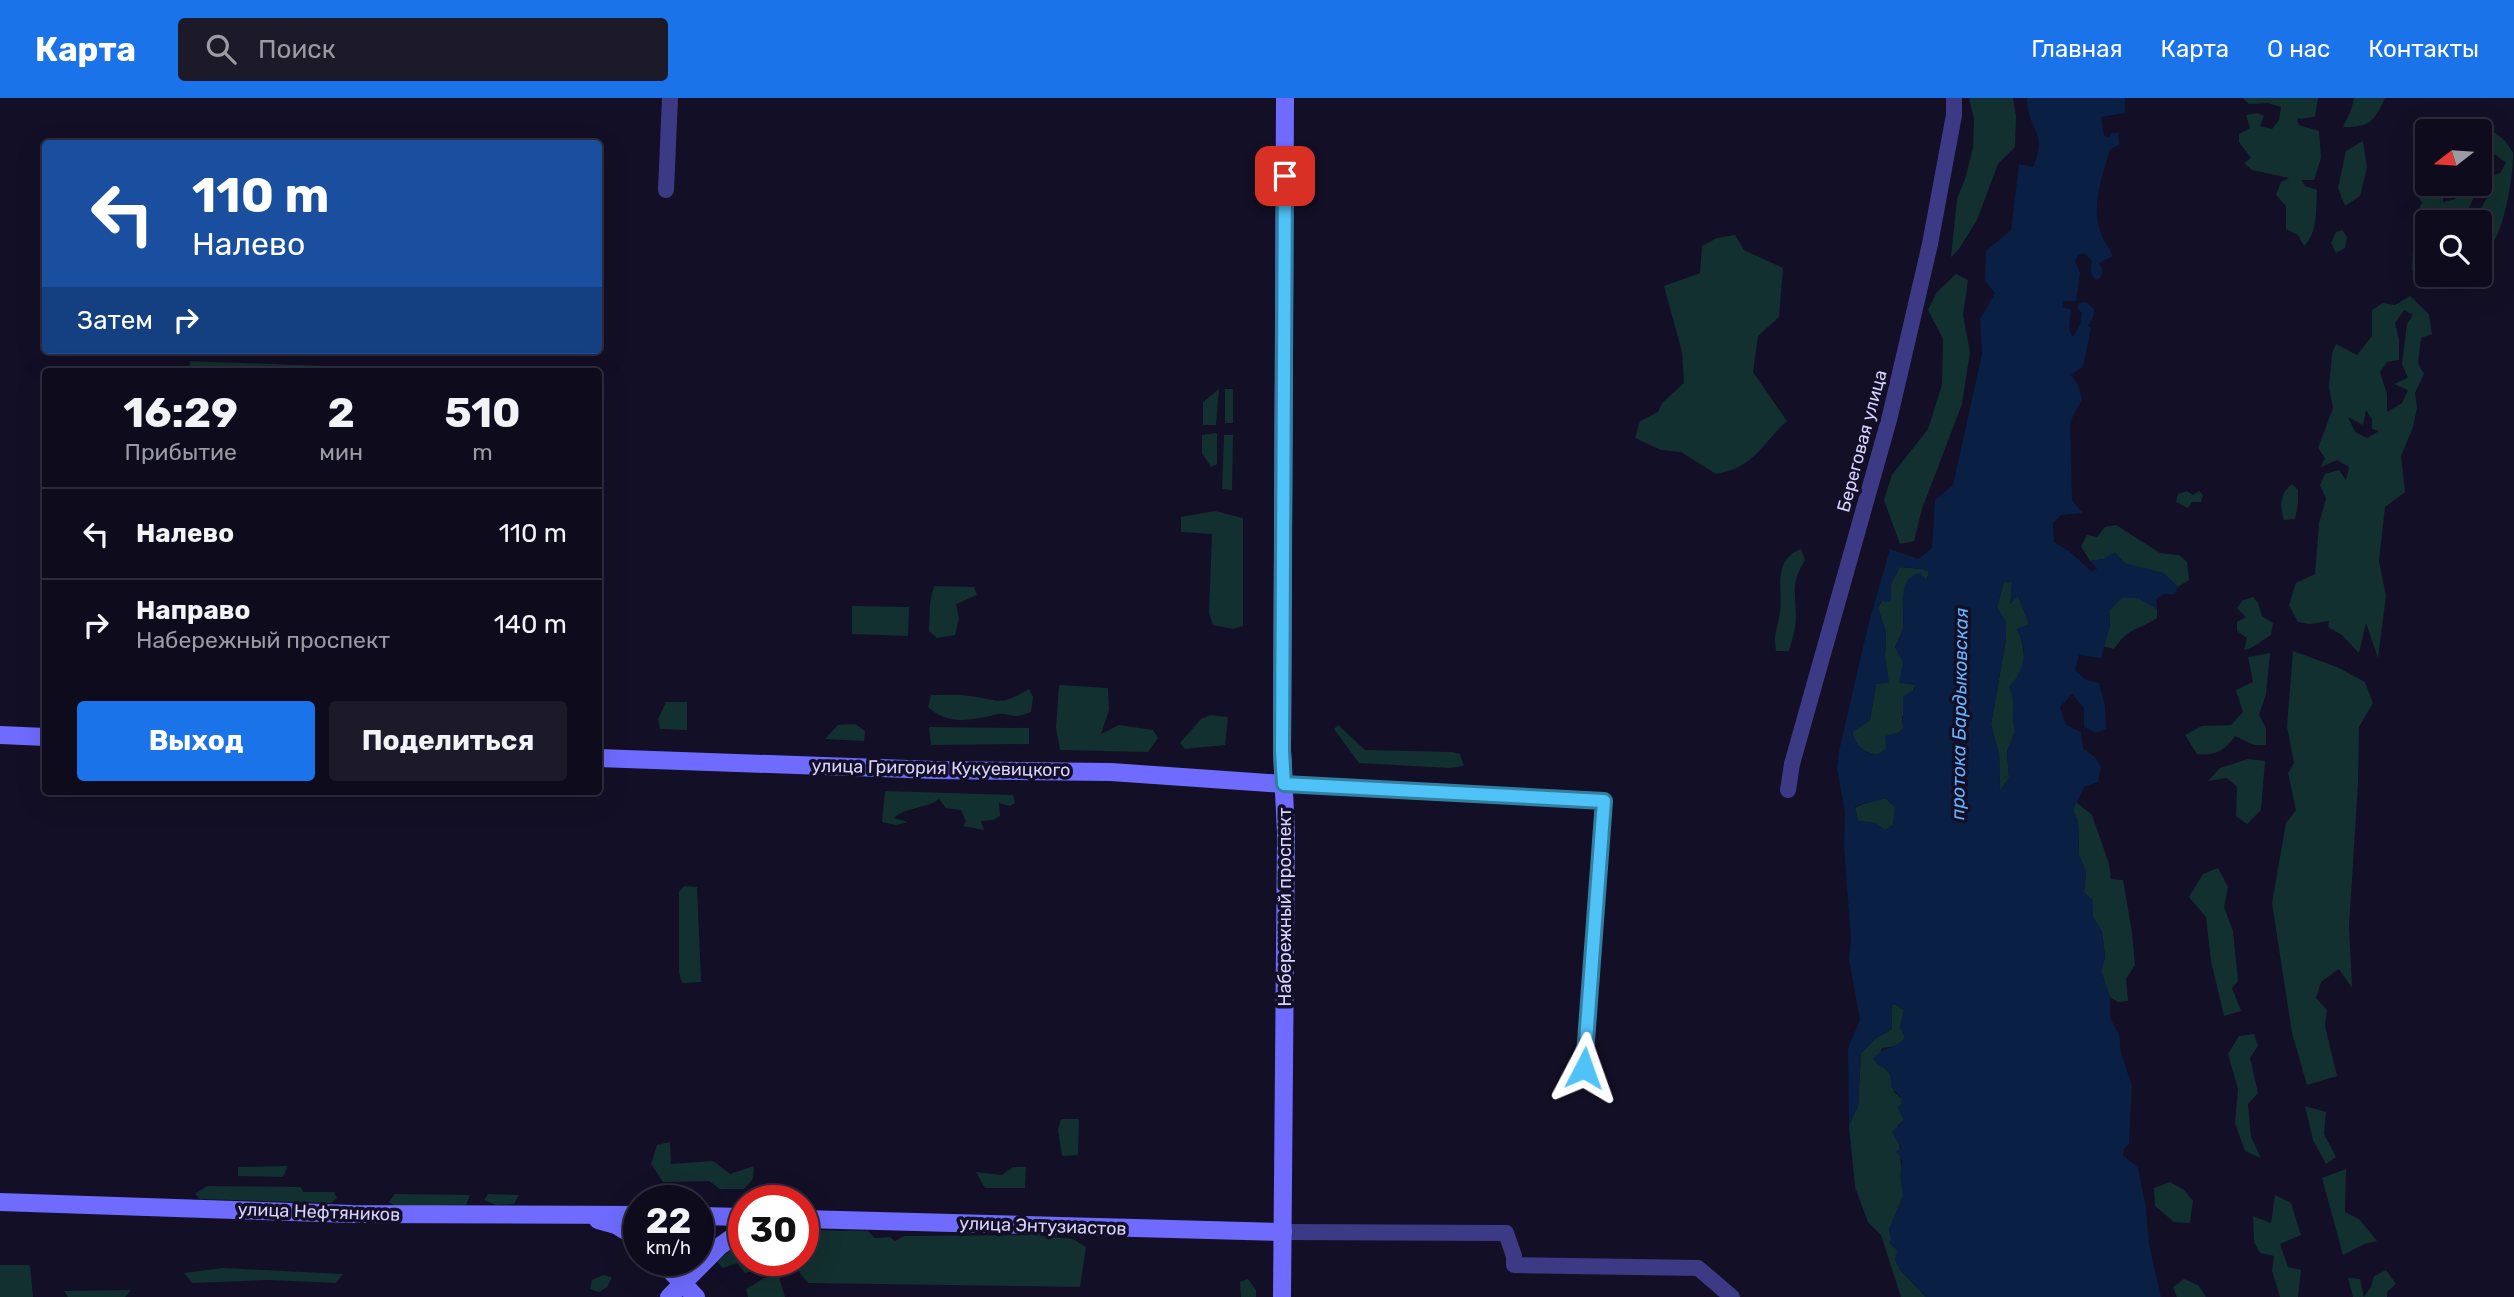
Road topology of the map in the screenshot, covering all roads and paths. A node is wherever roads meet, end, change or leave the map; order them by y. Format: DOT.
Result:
graph roads {
  1 [pos="670,98"];
  2 [pos="1285,98"];
  3 [pos="1954,98"];
  4 [pos="666,190"];
  5 [pos="0,736"];
  6 [pos="42,737"];
  7 [pos="602,758"];
  8 [pos="1284,784"];
  9 [pos="1788,790"];
  10 [pos="1584,1068"];
  11 [pos="0,1202"];
  12 [pos="578,1214"];
  13 [pos="623,1215"];
  14 [pos="819,1219"];
  15 [pos="623,1229"];
  16 [pos="1283,1232"];
  17 [pos="728,1240"];
  18 [pos="676,1276"];
  19 [pos="683,1283"];
  20 [pos="669,1297"];
  21 [pos="696,1297"];
  22 [pos="1282,1297"];
  23 [pos="1732,1297"];
  1 -- 4 [label="street"];
  2 -- 8 [label="main road, Набережный проспект"];
  3 -- 9 [label="street, Береговая улица"];
  5 -- 6 [label="main road"];
  7 -- 8 [label="main road, улица Григория Кукуевицкого"];
  8 -- 10 [label="street"];
  8 -- 16 [label="main road, Набережный проспект"];
  11 -- 12 [label="main road, улица Нефтяников"];
  12 -- 13 [label="main road, улица Нефтяников"];
  12 -- 15 [label="main road"];
  14 -- 16 [label="main road, улица Энтузиастов"];
  16 -- 22 [label="main road, Набережный проспект"];
  16 -- 23 [label="street"];
  17 -- 19 [label="main road"];
  18 -- 19 [label="main road"];
  19 -- 20 [label="main road"];
  19 -- 21 [label="main road"];
}
